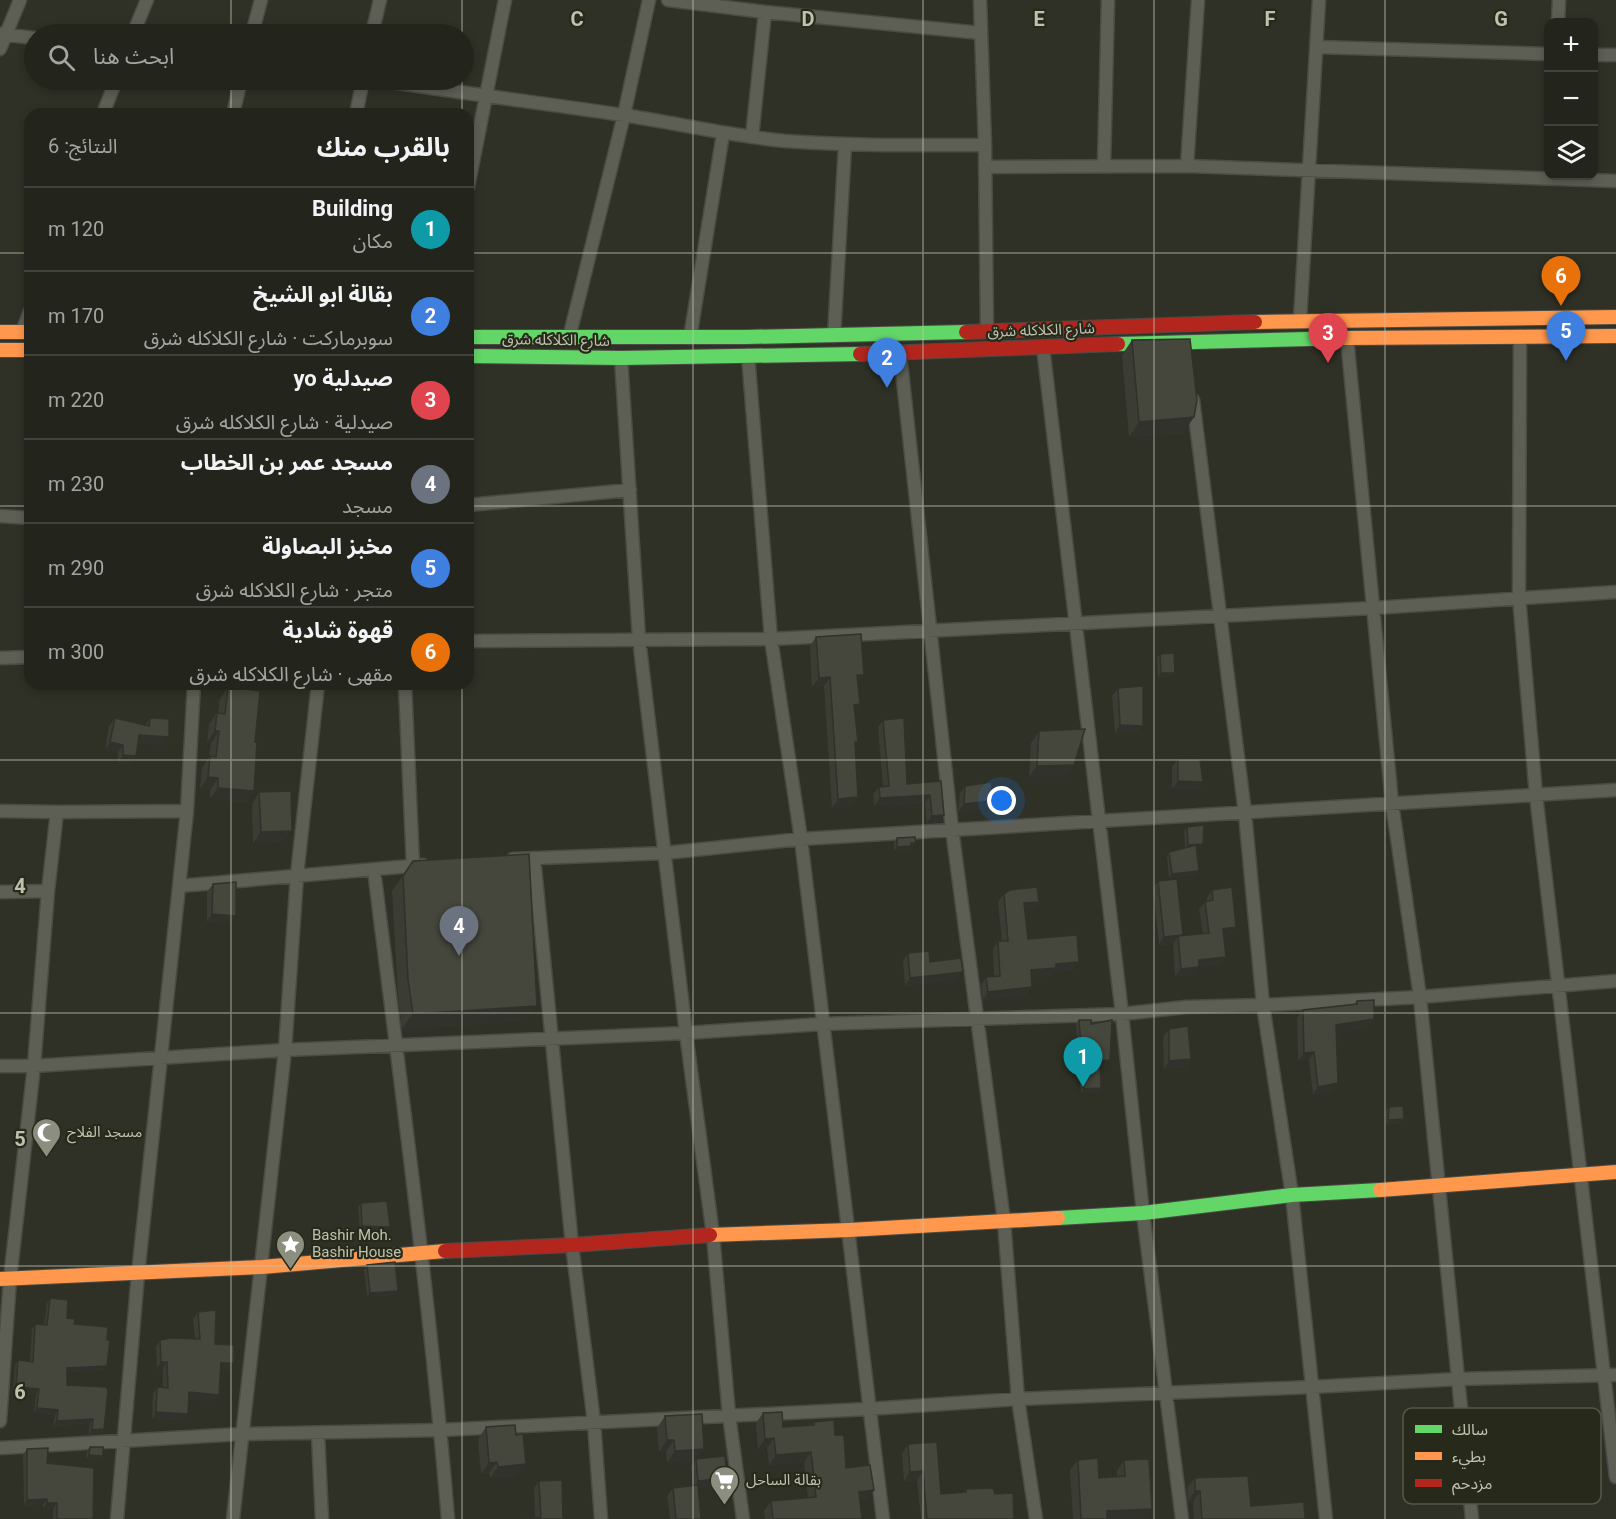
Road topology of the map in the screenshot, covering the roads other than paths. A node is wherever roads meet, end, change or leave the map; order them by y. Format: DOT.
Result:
graph roads {
  1 [pos="20,0"];
  2 [pos="147,0"];
  3 [pos="261,0"];
  4 [pos="380,0"];
  5 [pos="505,0"];
  6 [pos="649,0"];
  7 [pos="668,0"];
  8 [pos="980,0"];
  9 [pos="1108,0"];
  10 [pos="1198,0"];
  11 [pos="1319,0"];
  12 [pos="1559,0"];
  13 [pos="765,12"];
  14 [pos="1558,18"];
  15 [pos="137,24"];
  16 [pos="255,24"];
  17 [pos="374,24"];
  18 [pos="981,33"];
  19 [pos="3,34"];
  20 [pos="24,37"];
  21 [pos="1317,47"];
  22 [pos="0,49"];
  23 [pos="1544,54"];
  24 [pos="1598,54"];
  25 [pos="1616,55"];
  26 [pos="112,90"];
  27 [pos="239,90"];
  28 [pos="361,90"];
  29 [pos="442,90"];
  30 [pos="486,97"];
  31 [pos="105,108"];
  32 [pos="234,108"];
  33 [pos="357,108"];
  34 [pos="624,115"];
  35 [pos="723,134"];
  36 [pos="752,137"];
  37 [pos="845,145"];
  38 [pos="985,145"];
  39 [pos="474,157"];
  40 [pos="1104,165"];
  41 [pos="1188,166"];
  42 [pos="985,167"];
  43 [pos="1309,170"];
  44 [pos="1616,181"];
  45 [pos="1616,317"];
  46 [pos="1300,320"];
  47 [pos="987,331"];
  48 [pos="0,332"];
  49 [pos="24,332"];
  50 [pos="834,336"];
  51 [pos="1520,336"];
  52 [pos="1616,336"];
  53 [pos="474,338"];
  54 [pos="690,338"];
  55 [pos="1347,338"];
  56 [pos="569,339"];
  57 [pos="1043,347"];
  58 [pos="0,350"];
  59 [pos="24,350"];
  60 [pos="900,353"];
  61 [pos="748,355"];
  62 [pos="474,356"];
  63 [pos="621,358"];
  64 [pos="1191,390"];
  65 [pos="630,490"];
  66 [pos="474,504"];
  67 [pos="0,516"];
  68 [pos="24,518"];
  69 [pos="1616,592"];
  70 [pos="1519,597"];
  71 [pos="1374,608"];
  72 [pos="1219,616"];
  73 [pos="1074,622"];
  74 [pos="930,630"];
  75 [pos="639,639"];
  76 [pos="771,639"];
  77 [pos="474,641"];
  78 [pos="24,657"];
  79 [pos="0,658"];
  80 [pos="195,690"];
  81 [pos="317,690"];
  82 [pos="405,690"];
  83 [pos="1616,790"];
  84 [pos="1536,795"];
  85 [pos="1392,803"];
  86 [pos="0,811"];
  87 [pos="188,811"];
  88 [pos="57,812"];
  89 [pos="1245,813"];
  90 [pos="1099,821"];
  91 [pos="952,829"];
  92 [pos="801,839"];
  93 [pos="665,853"];
  94 [pos="534,858"];
  95 [pos="501,860"];
  96 [pos="435,864"];
  97 [pos="413,866"];
  98 [pos="374,870"];
  99 [pos="297,875"];
  100 [pos="180,886"];
  101 [pos="48,891"];
  102 [pos="0,892"];
  103 [pos="1616,981"];
  104 [pos="1560,987"];
  105 [pos="1420,997"];
  106 [pos="1263,1005"];
  107 [pos="1122,1014"];
  108 [pos="977,1019"];
  109 [pos="822,1024"];
  110 [pos="686,1033"];
  111 [pos="551,1038"];
  112 [pos="396,1046"];
  113 [pos="285,1050"];
  114 [pos="163,1057"];
  115 [pos="0,1066"];
  116 [pos="34,1066"];
  117 [pos="1616,1172"];
  118 [pos="1580,1175"];
  119 [pos="1438,1187"];
  120 [pos="1292,1195"];
  121 [pos="1143,1212"];
  122 [pos="1004,1221"];
  123 [pos="849,1230"];
  124 [pos="713,1234"];
  125 [pos="572,1245"];
  126 [pos="420,1252"];
  127 [pos="262,1267"];
  128 [pos="138,1274"];
  129 [pos="5,1279"];
  130 [pos="1616,1374"];
  131 [pos="1603,1376"];
  132 [pos="1458,1378"];
  133 [pos="1311,1387"];
  134 [pos="1165,1393"];
  135 [pos="1018,1399"];
  136 [pos="868,1408"];
  137 [pos="1461,1408"];
  138 [pos="729,1415"];
  139 [pos="0,1421"];
  140 [pos="594,1422"];
  141 [pos="441,1430"];
  142 [pos="241,1434"];
  143 [pos="318,1434"];
  144 [pos="124,1441"];
  145 [pos="0,1448"];
  146 [pos="1616,1477"];
  147 [pos="1471,1504"];
  148 [pos="117,1519"];
  149 [pos="233,1519"];
  150 [pos="322,1519"];
  151 [pos="448,1519"];
  152 [pos="601,1519"];
  153 [pos="743,1519"];
  154 [pos="883,1519"];
  155 [pos="1035,1519"];
  156 [pos="1182,1519"];
  157 [pos="1326,1519"];
  158 [pos="1472,1519"];
  1 -- 19 [label="street"];
  2 -- 15 [label="street"];
  3 -- 16 [label="street"];
  4 -- 17 [label="street"];
  5 -- 30 [label="street"];
  6 -- 34 [label="street"];
  7 -- 13 [label="street"];
  8 -- 18 [label="street"];
  9 -- 40 [label="street"];
  10 -- 41 [label="street"];
  11 -- 21 [label="street"];
  12 -- 14 [label="street"];
  13 -- 18 [label="street"];
  13 -- 36 [label="street"];
  18 -- 38 [label="street"];
  19 -- 20 [label="street"];
  19 -- 22 [label="street"];
  21 -- 23 [label="street"];
  21 -- 43 [label="street"];
  24 -- 25 [label="street"];
  26 -- 31 [label="street"];
  27 -- 32 [label="street"];
  28 -- 33 [label="street"];
  29 -- 30 [label="street"];
  30 -- 34 [label="street"];
  30 -- 39 [label="street"];
  34 -- 35 [label="street"];
  34 -- 56 [label="street"];
  35 -- 36 [label="street"];
  35 -- 54 [label="street"];
  36 -- 37 [label="street"];
  37 -- 38 [label="street"];
  37 -- 50 [label="street"];
  38 -- 42 [label="street"];
  40 -- 41 [label="street"];
  40 -- 42 [label="street"];
  41 -- 43 [label="street"];
  42 -- 47 [label="street"];
  43 -- 44 [label="street"];
  43 -- 46 [label="street"];
  45 -- 46 [label="street, شارع الكلاكله شرق"];
  46 -- 47 [label="street, شارع الكلاكله شرق"];
  47 -- 50 [label="street, شارع الكلاكله شرق"];
  48 -- 49 [label="street"];
  50 -- 54 [label="street, شارع الكلاكله شرق"];
  51 -- 52 [label="street, شارع الكلاكله شرق"];
  51 -- 55 [label="street, شارع الكلاكله شرق"];
  51 -- 70 [label="street"];
  53 -- 56 [label="street, شارع الكلاكله شرق"];
  54 -- 56 [label="street, شارع الكلاكله شرق"];
  55 -- 57 [label="street, شارع الكلاكله شرق"];
  55 -- 71 [label="street"];
  57 -- 60 [label="street, شارع الكلاكله شرق"];
  57 -- 73 [label="street"];
  58 -- 59 [label="street"];
  60 -- 61 [label="street, شارع الكلاكله شرق"];
  60 -- 74 [label="street"];
  61 -- 63 [label="street, شارع الكلاكله شرق"];
  61 -- 76 [label="street"];
  62 -- 63 [label="street, شارع الكلاكله شرق"];
  63 -- 65 [label="street"];
  64 -- 72 [label="street"];
  65 -- 66 [label="street"];
  65 -- 75 [label="street"];
  67 -- 68 [label="street"];
  69 -- 70 [label="street"];
  70 -- 71 [label="street"];
  70 -- 84 [label="street"];
  71 -- 72 [label="street"];
  71 -- 85 [label="street"];
  72 -- 73 [label="street"];
  72 -- 89 [label="street"];
  73 -- 74 [label="street"];
  73 -- 90 [label="street"];
  74 -- 76 [label="street"];
  74 -- 91 [label="street"];
  75 -- 76 [label="street"];
  75 -- 77 [label="street"];
  75 -- 93 [label="street"];
  76 -- 92 [label="street"];
  78 -- 79 [label="street"];
  80 -- 87 [label="street"];
  81 -- 99 [label="street"];
  82 -- 97 [label="street"];
  83 -- 84 [label="street"];
  84 -- 85 [label="street"];
  84 -- 104 [label="street"];
  85 -- 89 [label="street"];
  85 -- 105 [label="street"];
  86 -- 88 [label="street"];
  87 -- 88 [label="street"];
  87 -- 100 [label="street"];
  88 -- 101 [label="street"];
  89 -- 90 [label="street"];
  89 -- 106 [label="street"];
  90 -- 91 [label="street"];
  90 -- 107 [label="street"];
  91 -- 92 [label="street"];
  91 -- 108 [label="street"];
  92 -- 93 [label="street"];
  92 -- 109 [label="street"];
  93 -- 94 [label="street"];
  93 -- 110 [label="street"];
  94 -- 95 [label="street"];
  94 -- 111 [label="street"];
  96 -- 97 [label="street"];
  97 -- 98 [label="street"];
  98 -- 99 [label="street"];
  98 -- 112 [label="street"];
  99 -- 100 [label="street"];
  99 -- 113 [label="street"];
  100 -- 114 [label="street"];
  101 -- 102 [label="street"];
  101 -- 116 [label="street"];
  103 -- 104 [label="street"];
  104 -- 105 [label="street"];
  104 -- 118 [label="street"];
  105 -- 106 [label="street"];
  105 -- 119 [label="street"];
  106 -- 107 [label="street"];
  106 -- 120 [label="street"];
  107 -- 108 [label="street"];
  107 -- 121 [label="street"];
  108 -- 109 [label="street"];
  108 -- 122 [label="street"];
  109 -- 110 [label="street"];
  109 -- 123 [label="street"];
  110 -- 111 [label="street"];
  110 -- 124 [label="street"];
  111 -- 112 [label="street"];
  111 -- 125 [label="street"];
  112 -- 113 [label="street"];
  112 -- 126 [label="street"];
  113 -- 114 [label="street"];
  113 -- 127 [label="street"];
  114 -- 116 [label="street"];
  114 -- 128 [label="street"];
  115 -- 116 [label="street"];
  116 -- 129 [label="street"];
  117 -- 118 [label="street"];
  118 -- 119 [label="street"];
  118 -- 131 [label="street"];
  119 -- 120 [label="street"];
  119 -- 132 [label="street"];
  120 -- 121 [label="street"];
  120 -- 133 [label="street"];
  121 -- 122 [label="street"];
  121 -- 134 [label="street"];
  122 -- 123 [label="street"];
  122 -- 135 [label="street"];
  123 -- 124 [label="street"];
  123 -- 136 [label="street"];
  124 -- 125 [label="street"];
  124 -- 138 [label="street"];
  125 -- 126 [label="street"];
  125 -- 140 [label="street"];
  126 -- 127 [label="street"];
  126 -- 141 [label="street"];
  127 -- 128 [label="street"];
  127 -- 142 [label="street"];
  128 -- 129 [label="street"];
  128 -- 144 [label="street"];
  129 -- 139 [label="street"];
  130 -- 131 [label="street"];
  131 -- 132 [label="street"];
  131 -- 146 [label="street"];
  132 -- 133 [label="street"];
  132 -- 137 [label="street"];
  133 -- 134 [label="street"];
  133 -- 157 [label="street"];
  134 -- 135 [label="street"];
  134 -- 156 [label="street"];
  135 -- 136 [label="street"];
  135 -- 155 [label="street"];
  136 -- 138 [label="street"];
  136 -- 154 [label="street"];
  138 -- 140 [label="street"];
  138 -- 153 [label="street"];
  140 -- 141 [label="street"];
  140 -- 152 [label="street"];
  141 -- 143 [label="street"];
  141 -- 151 [label="street"];
  142 -- 143 [label="street"];
  142 -- 144 [label="street"];
  142 -- 149 [label="street"];
  143 -- 150 [label="street"];
  144 -- 145 [label="street"];
  144 -- 148 [label="street"];
  147 -- 158 [label="street"];
}
